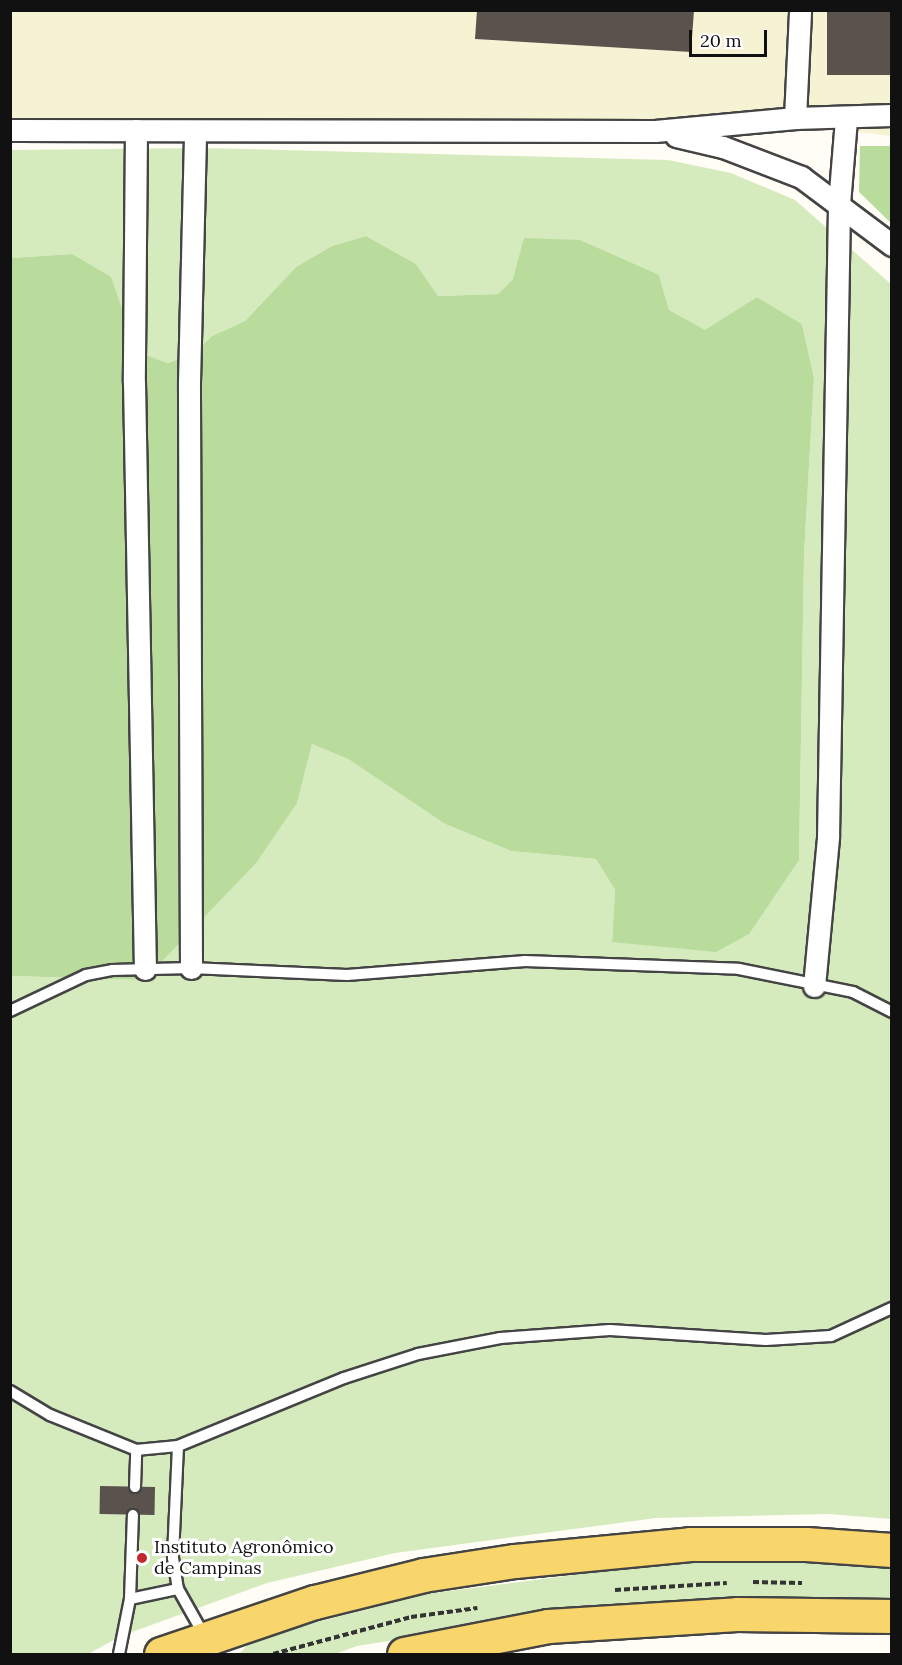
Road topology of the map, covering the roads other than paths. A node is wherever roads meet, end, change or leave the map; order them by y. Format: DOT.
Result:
graph roads {
  1 [pos="800,10"];
  2 [pos="891,115"];
  3 [pos="795,118"];
  4 [pos="846,118"];
  5 [pos="10,130"];
  6 [pos="136,130"];
  7 [pos="195,131"];
  8 [pos="655,131"];
  9 [pos="839,204"];
  10 [pos="891,244"];
  11 [pos="191,968"];
  12 [pos="145,969"];
  13 [pos="814,986"];
  14 [pos="10,1011"];
  15 [pos="891,1012"];
  16 [pos="891,1308"];
  17 [pos="10,1391"];
  18 [pos="178,1446"];
  19 [pos="136,1450"];
  20 [pos="135,1487"];
  21 [pos="133,1515"];
  22 [pos="891,1550"];
  23 [pos="178,1590"];
  24 [pos="130,1599"];
  25 [pos="891,1616"];
  26 [pos="210,1646"];
  27 [pos="119,1654"];
  28 [pos="161,1654"];
  29 [pos="404,1654"];
  1 -- 3 [label="street"];
  2 -- 4 [label="street"];
  3 -- 4 [label="street"];
  3 -- 8 [label="street"];
  4 -- 9 [label="street"];
  5 -- 6 [label="street"];
  6 -- 7 [label="street"];
  6 -- 12 [label="street"];
  7 -- 8 [label="street"];
  7 -- 11 [label="street"];
  8 -- 9 [label="street"];
  9 -- 10 [label="street"];
  9 -- 13 [label="street"];
  11 -- 12 [label="lane"];
  11 -- 13 [label="lane"];
  12 -- 14 [label="lane"];
  13 -- 15 [label="lane"];
  16 -- 18 [label="lane"];
  17 -- 19 [label="lane"];
  18 -- 19 [label="lane"];
  18 -- 23 [label="lane"];
  19 -- 20 [label="lane"];
  21 -- 24 [label="lane"];
  22 -- 26 [label="main road"];
  23 -- 24 [label="lane"];
  23 -- 26 [label="lane"];
  24 -- 27 [label="lane"];
  25 -- 29 [label="main road"];
  26 -- 28 [label="main road"];
}
